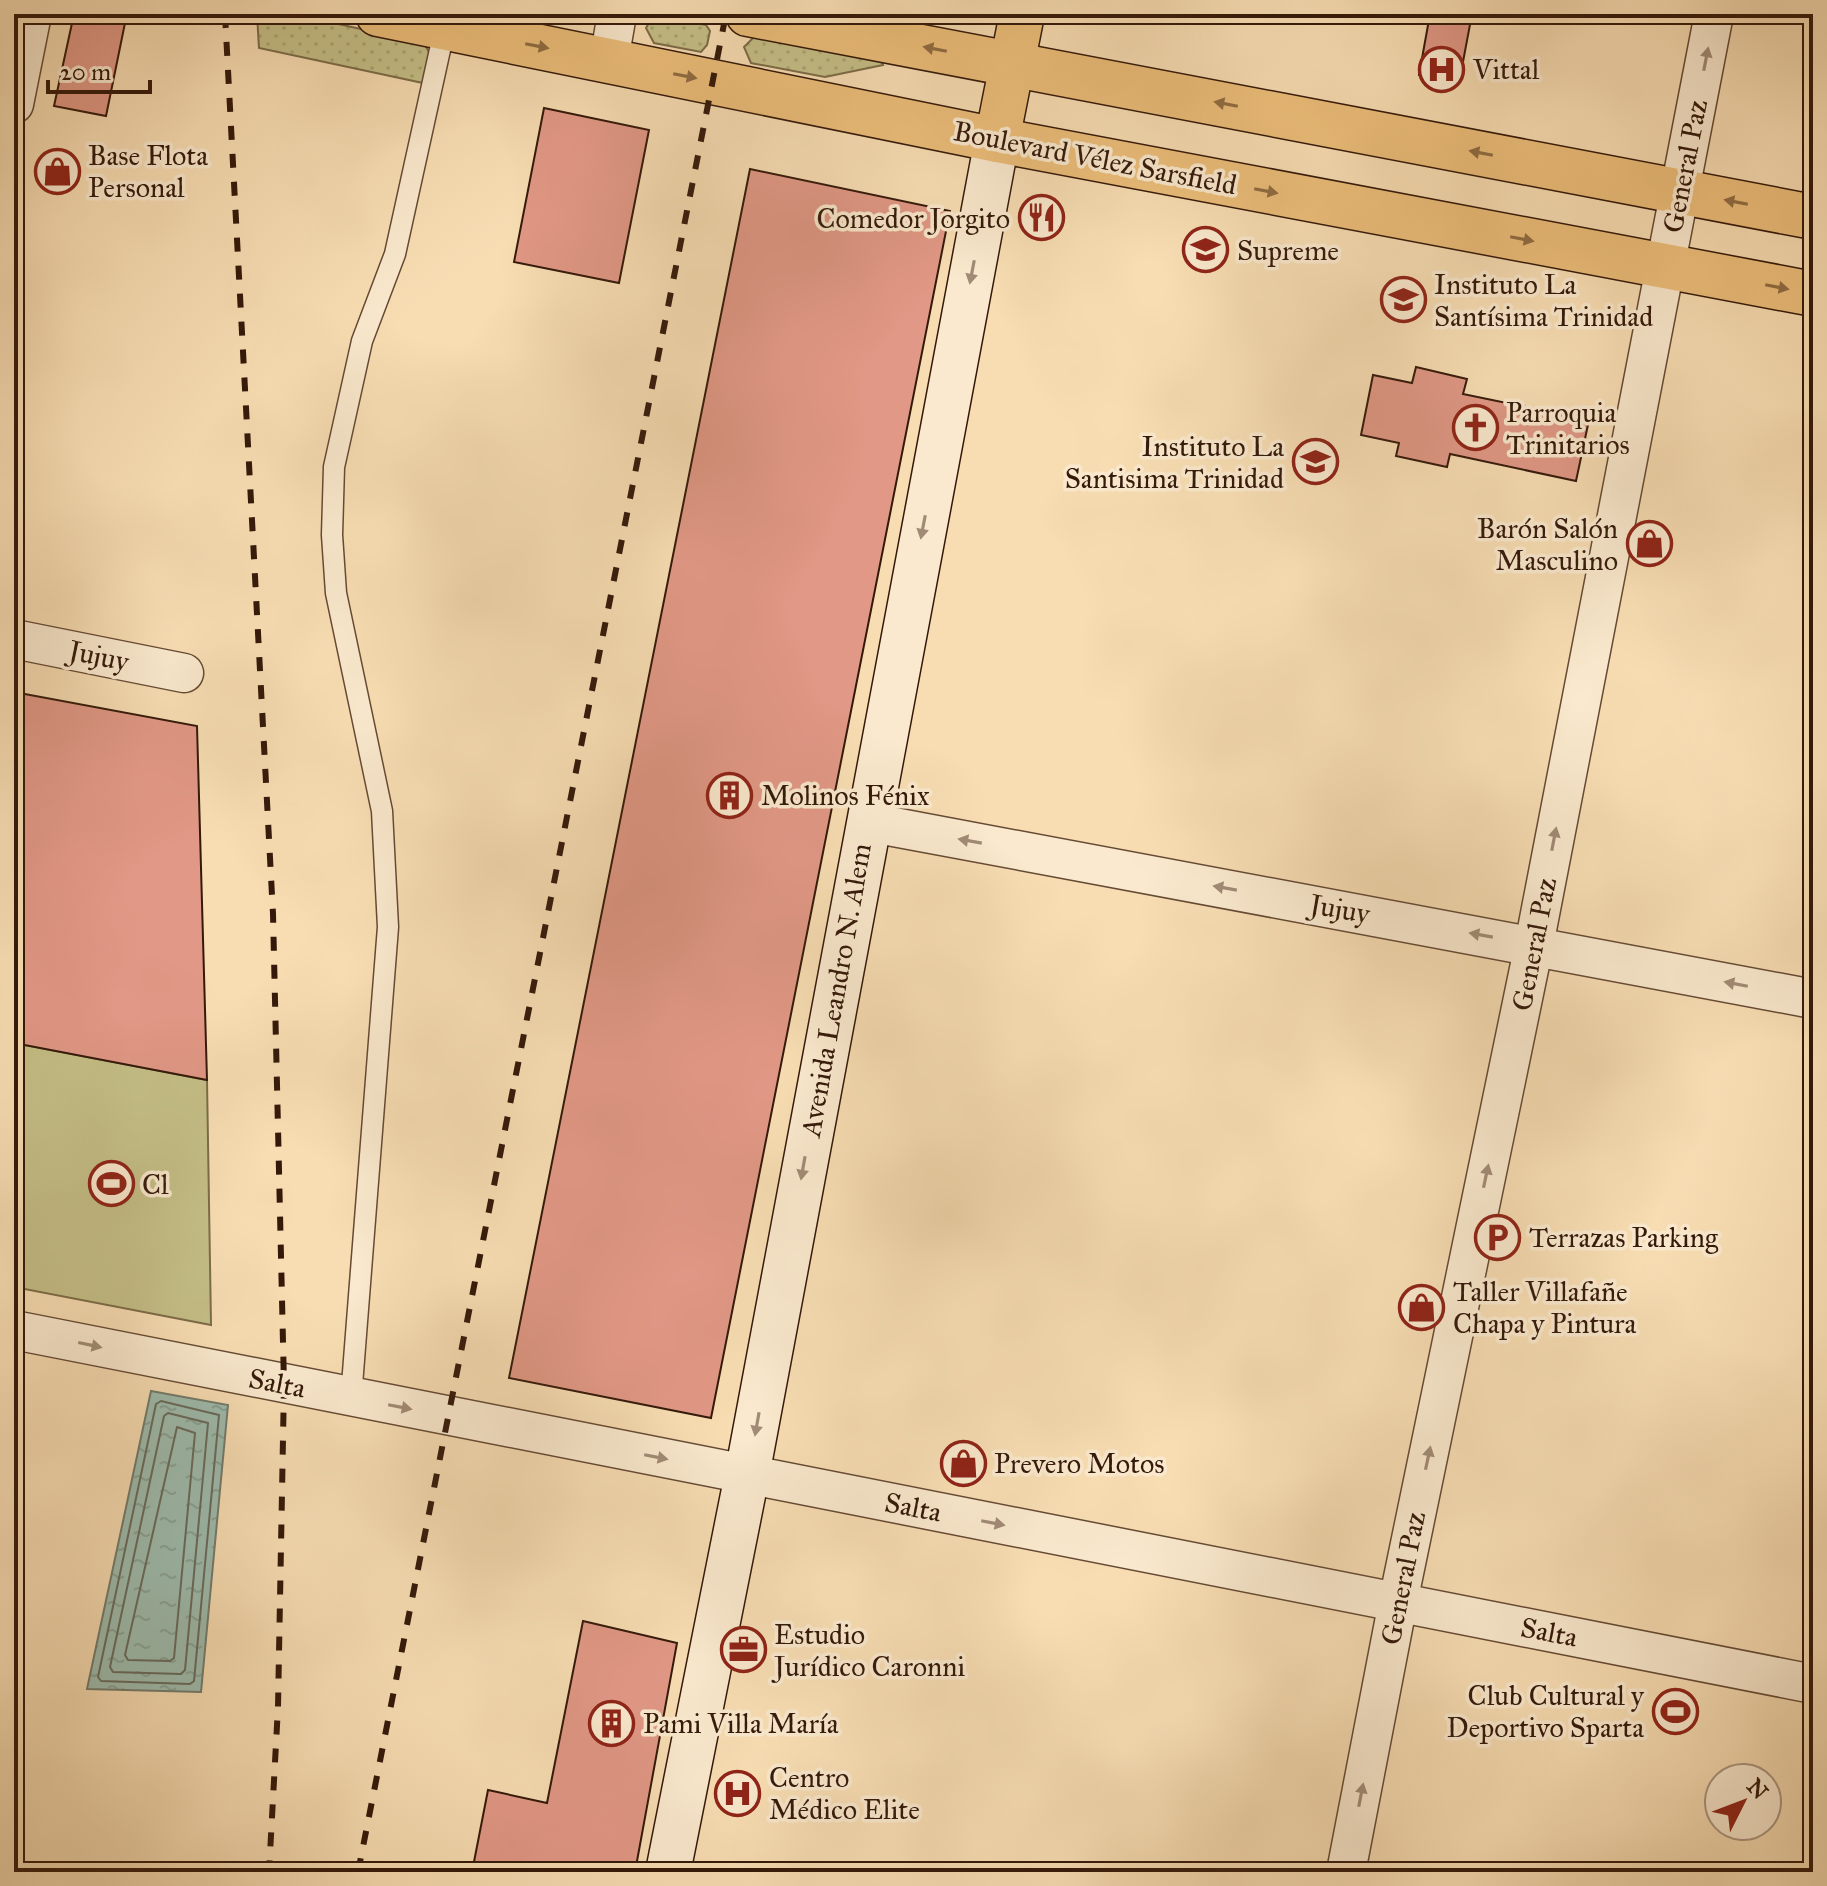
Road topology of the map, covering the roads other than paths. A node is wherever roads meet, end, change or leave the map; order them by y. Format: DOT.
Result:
graph roads {
  1 [pos="32,14"];
  2 [pos="378,14"];
  3 [pos="617,14"];
  4 [pos="748,14"];
  5 [pos="1022,14"];
  6 [pos="1714,14"];
  7 [pos="457,24"];
  8 [pos="609,60"];
  9 [pos="1012,63"];
  10 [pos="14,104"];
  11 [pos="997,140"];
  12 [pos="1680,191"];
  13 [pos="1813,217"];
  14 [pos="1666,266"];
  15 [pos="1813,294"];
  16 [pos="14,639"];
  17 [pos="184,673"];
  18 [pos="867,822"];
  19 [pos="1534,945"];
  20 [pos="1813,999"];
  21 [pos="14,1330"];
  22 [pos="351,1398"];
  23 [pos="747,1475"];
  24 [pos="1398,1602"];
  25 [pos="1813,1684"];
  26 [pos="668,1872"];
  27 [pos="1346,1872"];
  1 -- 10 [label="street"];
  2 -- 7 [label="main road, Boulevard Vélez Sarsfield"];
  3 -- 8 [label="street"];
  9 -- 4 [label="main road, one-way"];
  5 -- 9 [label="main road, Avenida Leandro N. Alem"];
  12 -- 6 [label="street, General Paz, one-way"];
  7 -- 8 [label="main road, Boulevard Vélez Sarsfield, one-way"];
  7 -- 22 [label="lane"];
  8 -- 11 [label="main road, Boulevard Vélez Sarsfield, one-way"];
  9 -- 11 [label="main road, Avenida Leandro N. Alem"];
  12 -- 9 [label="main road, one-way"];
  11 -- 14 [label="main road, Boulevard Vélez Sarsfield, one-way"];
  11 -- 18 [label="street, Avenida Leandro N. Alem, one-way"];
  13 -- 12 [label="main road, one-way"];
  12 -- 14 [label="street, General Paz"];
  14 -- 15 [label="main road, Boulevard Vélez Sarsfield, one-way"];
  19 -- 14 [label="street, General Paz, one-way"];
  16 -- 17 [label="street, Jujuy"];
  19 -- 18 [label="street, Jujuy, one-way"];
  18 -- 23 [label="street, Avenida Leandro N. Alem, one-way"];
  20 -- 19 [label="street, Jujuy, one-way"];
  24 -- 19 [label="street, General Paz, one-way"];
  21 -- 22 [label="street, Salta, one-way"];
  22 -- 23 [label="street, Salta, one-way"];
  23 -- 24 [label="street, Salta, one-way"];
  23 -- 26 [label="street, Avenida Leandro N. Alem"];
  24 -- 25 [label="street, Salta"];
  27 -- 24 [label="street, General Paz, one-way"];
}
